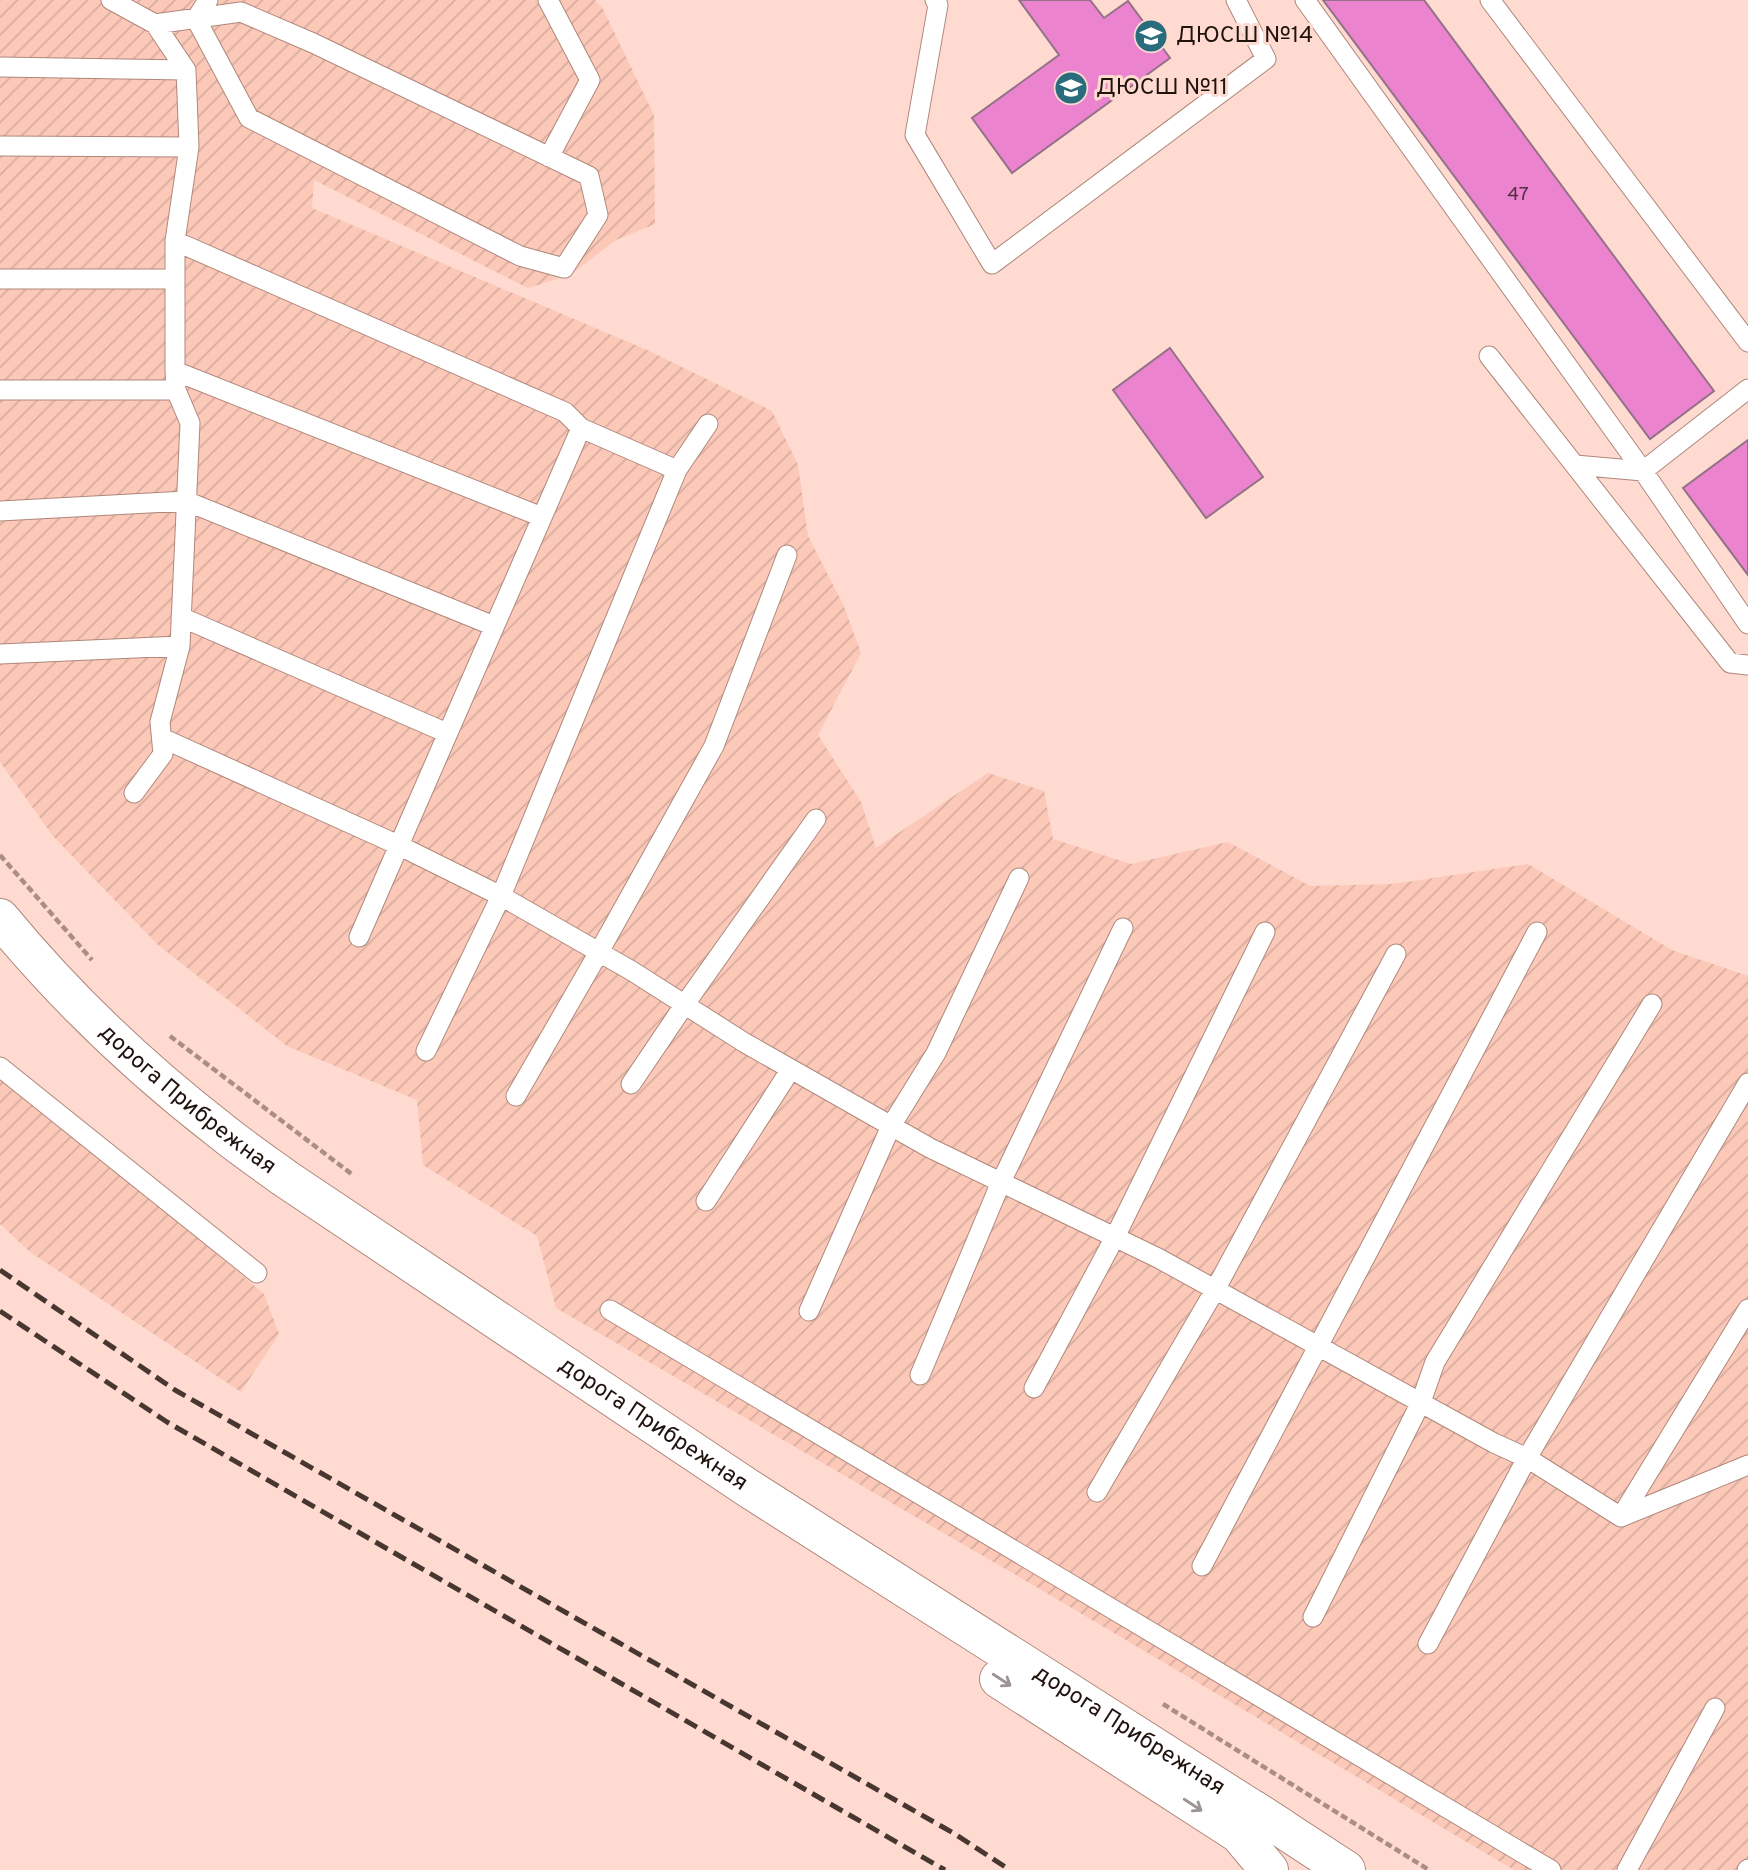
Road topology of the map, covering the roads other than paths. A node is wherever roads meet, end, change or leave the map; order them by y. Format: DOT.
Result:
graph roads {
  1 [pos="111,0"];
  2 [pos="208,0"];
  3 [pos="548,0"];
  4 [pos="935,0"];
  5 [pos="1236,0"];
  6 [pos="1305,0"];
  7 [pos="1490,0"];
  8 [pos="196,19"];
  9 [pos="155,24"];
  10 [pos="0,67"];
  11 [pos="186,70"];
  12 [pos="0,146"];
  13 [pos="189,147"];
  14 [pos="549,157"];
  15 [pos="175,241"];
  16 [pos="0,279"];
  17 [pos="175,279"];
  18 [pos="1748,342"];
  19 [pos="1489,356"];
  20 [pos="176,380"];
  21 [pos="1748,389"];
  22 [pos="0,390"];
  23 [pos="708,424"];
  24 [pos="581,428"];
  25 [pos="1575,465"];
  26 [pos="677,470"];
  27 [pos="1643,471"];
  28 [pos="186,501"];
  29 [pos="0,511"];
  30 [pos="542,517"];
  31 [pos="787,555"];
  32 [pos="181,617"];
  33 [pos="1748,624"];
  34 [pos="495,626"];
  35 [pos="180,646"];
  36 [pos="0,654"];
  37 [pos="1748,665"];
  38 [pos="447,733"];
  39 [pos="162,738"];
  40 [pos="134,793"];
  41 [pos="816,819"];
  42 [pos="398,845"];
  43 [pos="1019,878"];
  44 [pos="501,895"];
  45 [pos="0,918"];
  46 [pos="1123,928"];
  47 [pos="1265,932"];
  48 [pos="1537,932"];
  49 [pos="359,937"];
  50 [pos="599,952"];
  51 [pos="1396,954"];
  52 [pos="685,1004"];
  53 [pos="1652,1004"];
  54 [pos="426,1051"];
  55 [pos="0,1067"];
  56 [pos="792,1069"];
  57 [pos="1748,1083"];
  58 [pos="631,1084"];
  59 [pos="516,1096"];
  60 [pos="891,1126"];
  61 [pos="1001,1182"];
  62 [pos="706,1201"];
  63 [pos="1115,1237"];
  64 [pos="257,1273"];
  65 [pos="1215,1290"];
  66 [pos="1748,1308"];
  67 [pos="610,1310"];
  68 [pos="809,1311"];
  69 [pos="488,1314"];
  70 [pos="1319,1347"];
  71 [pos="920,1375"];
  72 [pos="1034,1388"];
  73 [pos="1421,1402"];
  74 [pos="1527,1458"];
  75 [pos="1748,1465"];
  76 [pos="1097,1492"];
  77 [pos="1621,1517"];
  78 [pos="1202,1566"];
  79 [pos="1313,1617"];
  80 [pos="1428,1644"];
  81 [pos="1715,1708"];
  82 [pos="1269,1870"];
  83 [pos="1348,1870"];
  84 [pos="1551,1870"];
  85 [pos="1627,1870"];
  1 -- 9 [label="lane"];
  2 -- 8 [label="lane"];
  3 -- 14 [label="lane"];
  4 -- 5 [label="lane"];
  6 -- 27 [label="lane"];
  7 -- 18 [label="lane"];
  8 -- 9 [label="lane"];
  8 -- 14 [label="lane"];
  8 -- 14 [label="lane"];
  9 -- 11 [label="lane"];
  10 -- 11 [label="lane"];
  11 -- 13 [label="lane"];
  12 -- 13 [label="lane"];
  13 -- 15 [label="lane"];
  15 -- 17 [label="lane"];
  15 -- 24 [label="lane"];
  16 -- 17 [label="lane"];
  17 -- 20 [label="lane"];
  19 -- 25 [label="lane"];
  20 -- 22 [label="lane"];
  20 -- 28 [label="lane"];
  20 -- 30 [label="lane"];
  21 -- 27 [label="lane"];
  23 -- 26 [label="lane"];
  24 -- 26 [label="lane"];
  24 -- 30 [label="lane"];
  25 -- 27 [label="lane"];
  25 -- 37 [label="lane"];
  26 -- 44 [label="lane"];
  27 -- 33 [label="lane"];
  28 -- 29 [label="lane"];
  28 -- 32 [label="lane"];
  28 -- 34 [label="lane"];
  30 -- 34 [label="lane"];
  31 -- 50 [label="lane"];
  32 -- 35 [label="lane"];
  32 -- 38 [label="lane"];
  34 -- 38 [label="lane"];
  35 -- 36 [label="lane"];
  35 -- 39 [label="lane"];
  38 -- 42 [label="lane"];
  39 -- 40 [label="lane"];
  39 -- 42 [label="lane"];
  41 -- 52 [label="lane"];
  42 -- 44 [label="lane"];
  42 -- 49 [label="lane"];
  43 -- 60 [label="lane"];
  44 -- 50 [label="lane"];
  44 -- 54 [label="lane"];
  45 -- 69 [label="main road, дорога Прибрежная"];
  46 -- 61 [label="lane"];
  47 -- 63 [label="lane"];
  48 -- 70 [label="lane"];
  50 -- 52 [label="lane"];
  50 -- 59 [label="lane"];
  51 -- 65 [label="lane"];
  52 -- 56 [label="lane"];
  52 -- 58 [label="lane"];
  53 -- 73 [label="lane"];
  55 -- 64 [label="lane"];
  56 -- 60 [label="lane"];
  56 -- 62 [label="lane"];
  57 -- 74 [label="lane"];
  60 -- 61 [label="lane"];
  60 -- 68 [label="lane"];
  61 -- 63 [label="lane"];
  61 -- 71 [label="lane"];
  63 -- 65 [label="lane"];
  63 -- 72 [label="lane"];
  65 -- 70 [label="lane"];
  65 -- 76 [label="lane"];
  66 -- 77 [label="lane"];
  67 -- 84 [label="lane"];
  69 -- 82 [label="main road, one-way"];
  69 -- 83 [label="main road, дорога Прибрежная"];
  70 -- 73 [label="lane"];
  70 -- 78 [label="lane"];
  73 -- 74 [label="lane"];
  73 -- 79 [label="lane"];
  74 -- 77 [label="lane"];
  74 -- 80 [label="lane"];
  75 -- 77 [label="lane"];
  81 -- 85 [label="lane"];
}
